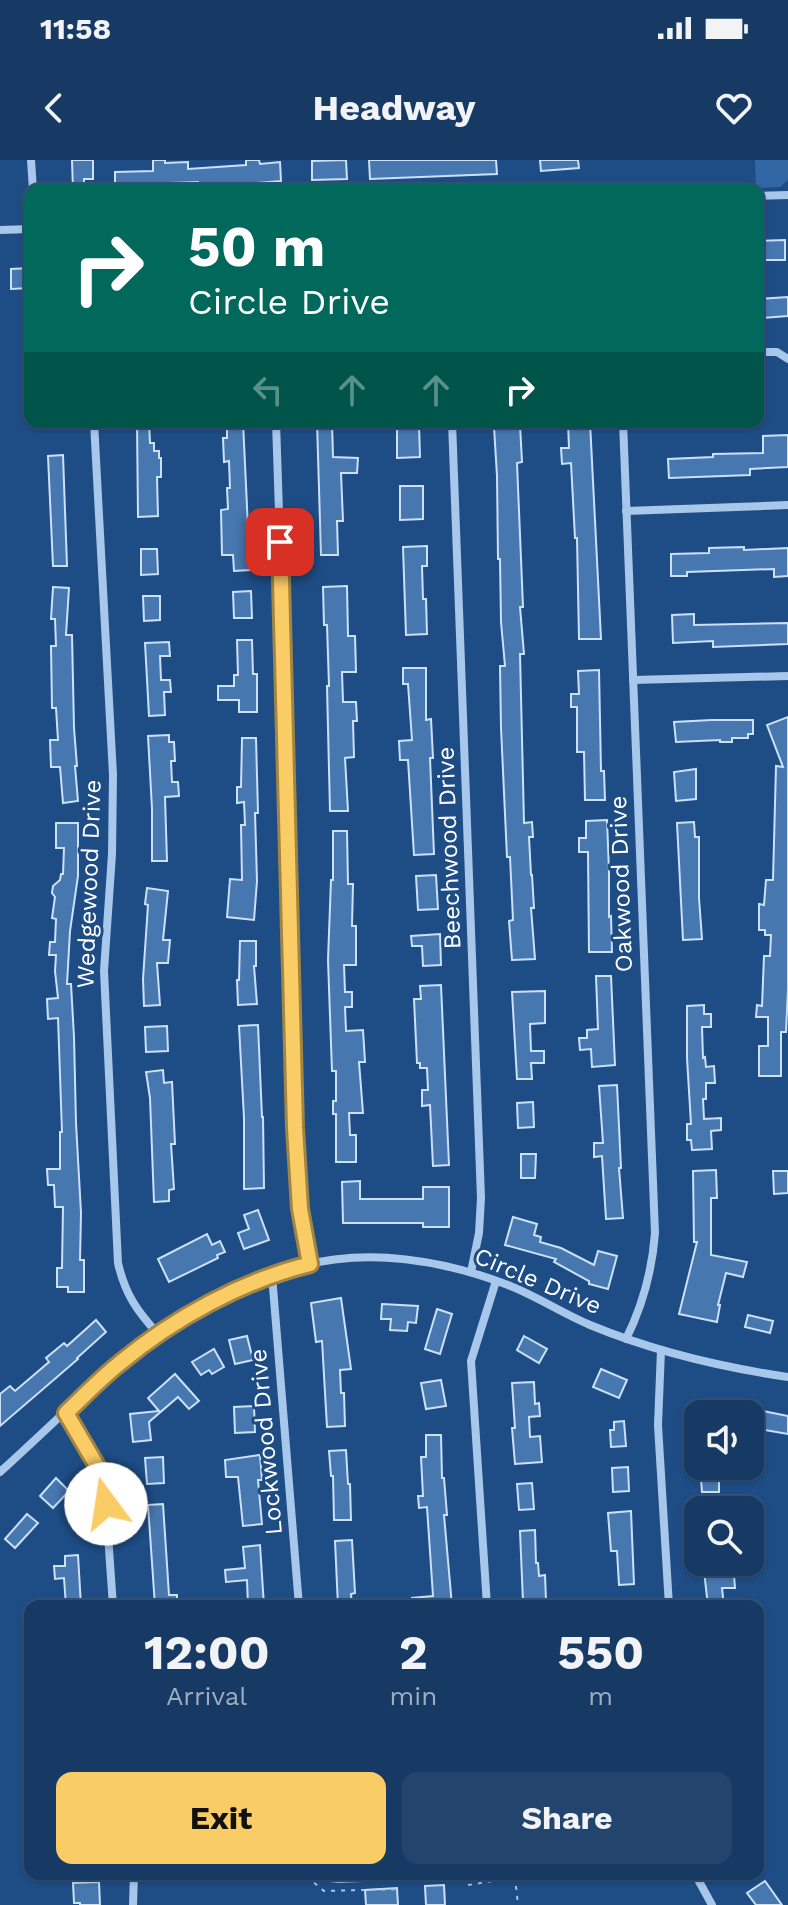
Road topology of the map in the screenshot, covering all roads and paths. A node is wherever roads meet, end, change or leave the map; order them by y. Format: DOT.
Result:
graph roads {
  1 [pos="31,160"];
  2 [pos="33,184"];
  3 [pos="788,195"];
  4 [pos="764,196"];
  5 [pos="24,229"];
  6 [pos="0,230"];
  7 [pos="764,352"];
  8 [pos="788,359"];
  9 [pos="94,428"];
  10 [pos="276,428"];
  11 [pos="452,428"];
  12 [pos="623,428"];
  13 [pos="788,505"];
  14 [pos="626,511"];
  15 [pos="788,676"];
  16 [pos="633,680"];
  17 [pos="310,1264"];
  18 [pos="471,1272"];
  19 [pos="272,1275"];
  20 [pos="496,1281"];
  21 [pos="158,1334"];
  22 [pos="626,1339"];
  23 [pos="661,1350"];
  24 [pos="788,1377"];
  25 [pos="66,1413"];
  26 [pos="0,1472"];
  27 [pos="113,1600"];
  28 [pos="299,1600"];
  29 [pos="487,1600"];
  30 [pos="669,1600"];
  31 [pos="134,1880"];
  32 [pos="511,1880"];
  33 [pos="698,1880"];
  34 [pos="133,1905"];
  35 [pos="518,1905"];
  36 [pos="712,1905"];
  1 -- 2 [label="street"];
  3 -- 4 [label="street"];
  5 -- 6 [label="street"];
  7 -- 8 [label="street"];
  9 -- 21 [label="street, Wedgewood Drive"];
  10 -- 17 [label="street"];
  11 -- 18 [label="street, Beechwood Drive"];
  12 -- 14 [label="street, Oakwood Drive"];
  13 -- 14 [label="street"];
  14 -- 16 [label="street, Oakwood Drive"];
  15 -- 16 [label="street"];
  16 -- 22 [label="street, Oakwood Drive"];
  17 -- 18 [label="street, Circle Drive"];
  17 -- 19 [label="street, Circle Drive"];
  18 -- 20 [label="street, Circle Drive"];
  19 -- 21 [label="street, Circle Drive"];
  19 -- 28 [label="street, Lockwood Drive"];
  20 -- 22 [label="street, Circle Drive"];
  20 -- 29 [label="street"];
  21 -- 25 [label="street, Circle Drive"];
  22 -- 23 [label="street, Circle Drive"];
  23 -- 24 [label="street, Circle Drive"];
  23 -- 30 [label="street"];
  25 -- 26 [label="street, Circle Drive"];
  25 -- 27 [label="street"];
  31 -- 34 [label="street"];
  32 -- 35 [label="path"];
  33 -- 36 [label="street"];
}
